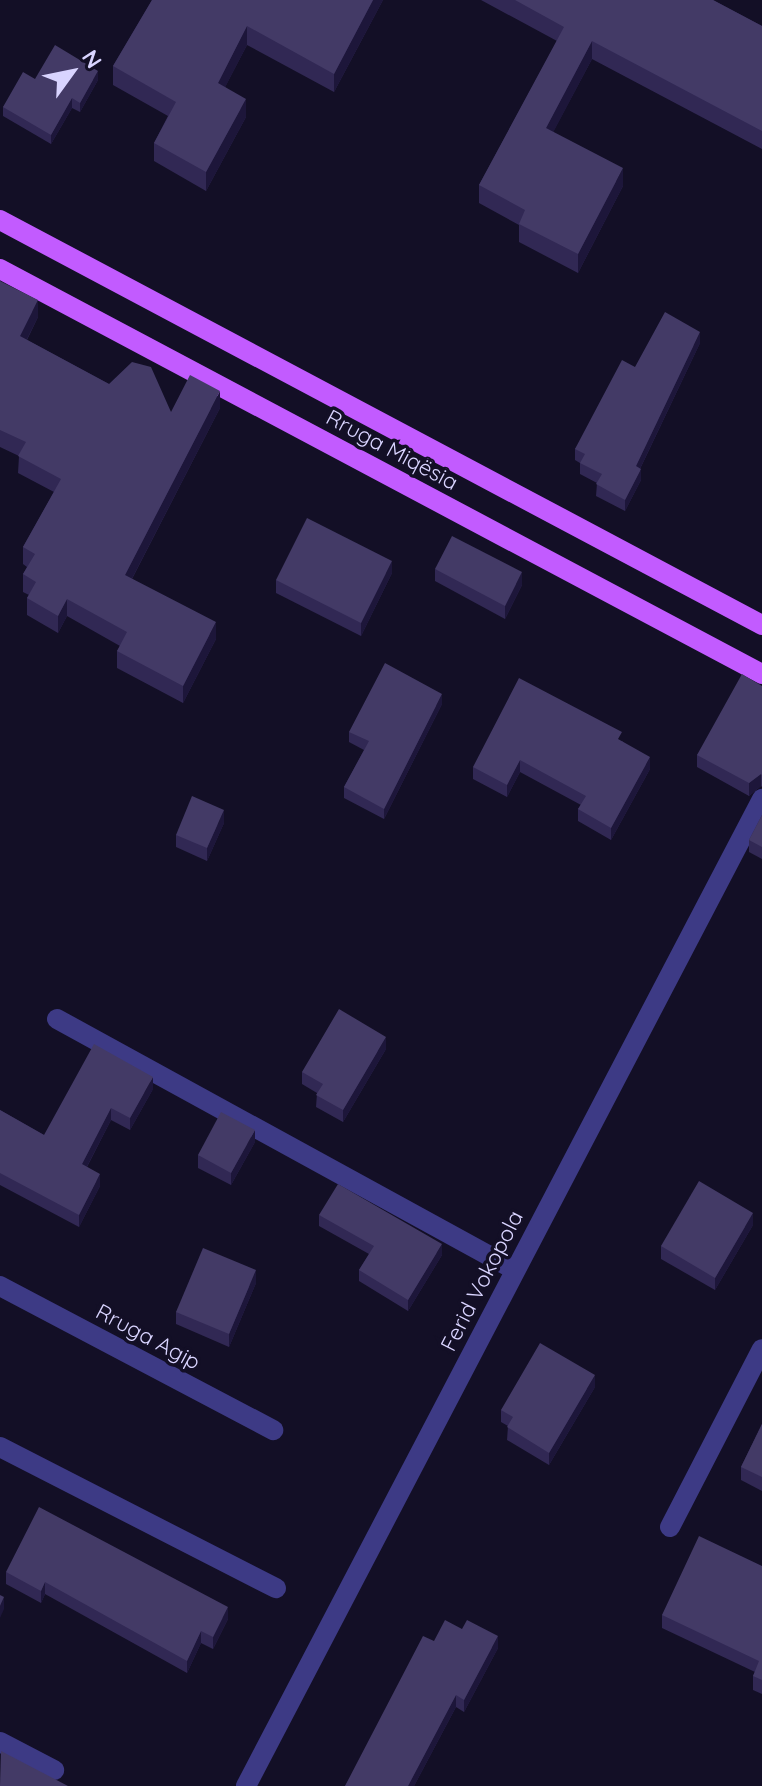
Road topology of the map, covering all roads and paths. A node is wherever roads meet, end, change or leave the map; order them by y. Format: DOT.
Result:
graph roads {
  1 [pos="0,220"];
  2 [pos="0,269"];
  3 [pos="762,625"];
  4 [pos="762,674"];
  5 [pos="762,799"];
  6 [pos="57,1019"];
  7 [pos="515,1270"];
  8 [pos="0,1286"];
  9 [pos="762,1349"];
  10 [pos="273,1430"];
  11 [pos="0,1447"];
  12 [pos="670,1527"];
  13 [pos="276,1588"];
  14 [pos="0,1742"];
  15 [pos="54,1770"];
  16 [pos="246,1786"];
  1 -- 3 [label="main road, Rruga Miqësia"];
  2 -- 4 [label="main road, Rruga Miqësia"];
  5 -- 7 [label="street, Ferid Vokopola"];
  6 -- 7 [label="street"];
  7 -- 16 [label="street, Ferid Vokopola"];
  8 -- 10 [label="street, Rruga Agip"];
  9 -- 12 [label="street"];
  11 -- 13 [label="street"];
  14 -- 15 [label="street"];
}
